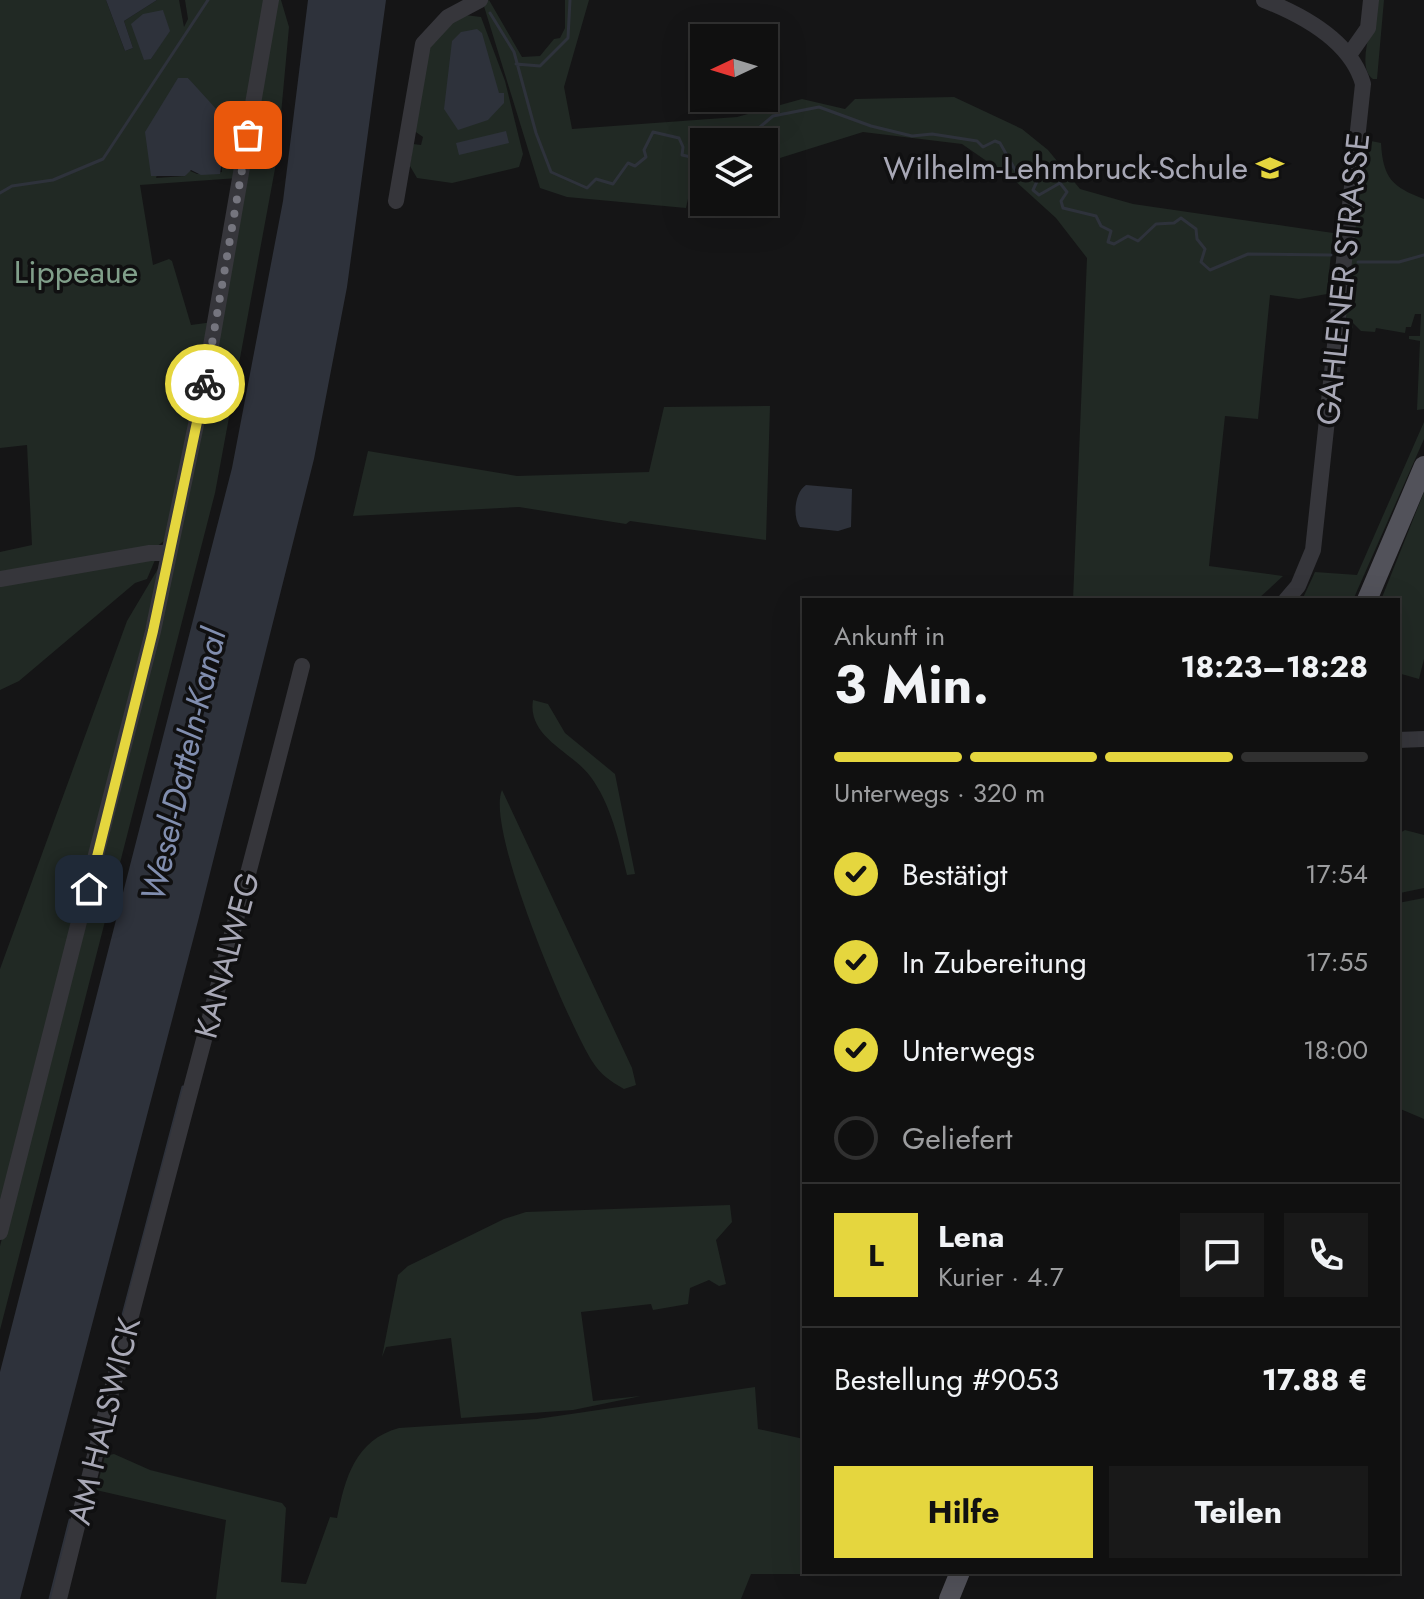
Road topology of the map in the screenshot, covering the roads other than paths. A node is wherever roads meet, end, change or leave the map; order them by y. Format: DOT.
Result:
graph roads {
  1 [pos="271,0"];
  2 [pos="480,0"];
  3 [pos="1264,0"];
  4 [pos="1371,0"];
  5 [pos="1349,55"];
  6 [pos="396,201"];
  7 [pos="1424,466"];
  8 [pos="168,553"];
  9 [pos="0,579"];
  10 [pos="1288,598"];
  11 [pos="1368,598"];
  12 [pos="302,666"];
  13 [pos="1424,739"];
  14 [pos="1400,740"];
  15 [pos="0,1232"];
  16 [pos="148,1243"];
  17 [pos="959,1574"];
  18 [pos="59,1599"];
  19 [pos="949,1599"];
  1 -- 8 [label="street"];
  2 -- 6 [label="street"];
  3 -- 5 [label="street, GAHLENER STRASSE"];
  4 -- 5 [label="street"];
  5 -- 10 [label="street, GAHLENER STRASSE"];
  7 -- 11 [label="main road"];
  8 -- 9 [label="street"];
  8 -- 15 [label="street"];
  12 -- 16 [label="street, KANALWEG"];
  13 -- 14 [label="street"];
  16 -- 18 [label="street, AM HALSWICK"];
  17 -- 19 [label="main road"];
}
